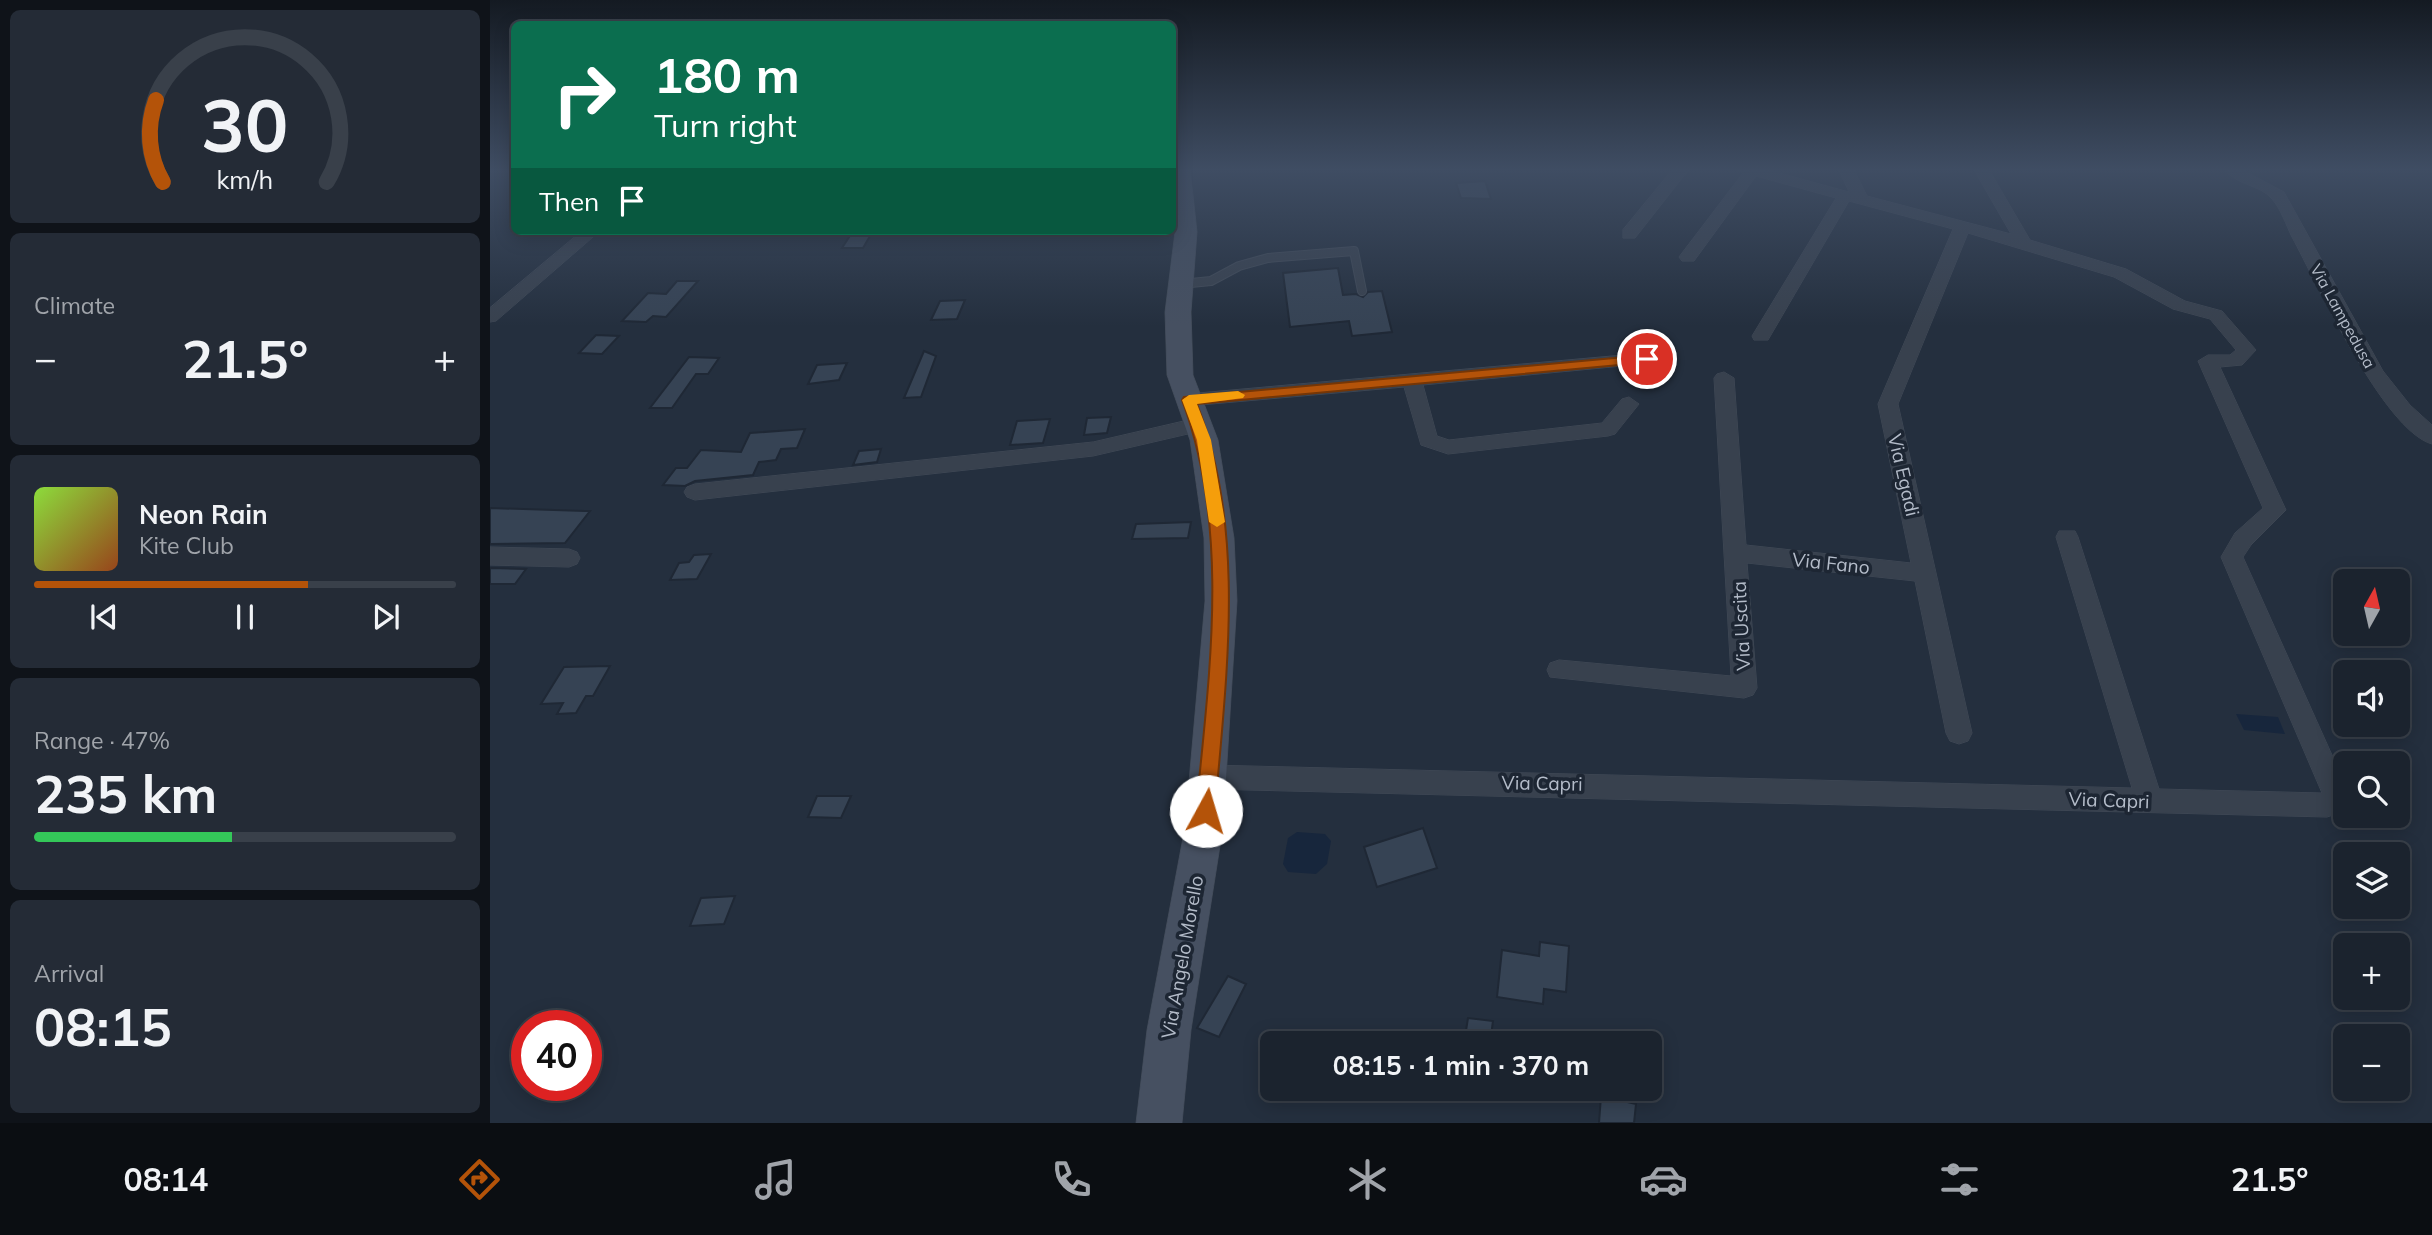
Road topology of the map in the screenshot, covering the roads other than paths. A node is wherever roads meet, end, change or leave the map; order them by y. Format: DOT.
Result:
graph roads {
  1 [pos="1185,220"];
  2 [pos="1640,220"];
  3 [pos="1713,220"];
  4 [pos="1830,220"];
  5 [pos="1933,220"];
  6 [pos="2011,220"];
  7 [pos="2292,220"];
  8 [pos="1962,228"];
  9 [pos="1629,234"];
  10 [pos="587,235"];
  11 [pos="2024,243"];
  12 [pos="1688,257"];
  13 [pos="1181,284"];
  14 [pos="1362,291"];
  15 [pos="490,317"];
  16 [pos="1761,335"];
  17 [pos="1647,359"];
  18 [pos="1724,378"];
  19 [pos="1412,379"];
  20 [pos="1629,404"];
  21 [pos="1194,412"];
  22 [pos="2432,437"];
  23 [pos="695,492"];
  24 [pos="2067,537"];
  25 [pos="1737,554"];
  26 [pos="490,556"];
  27 [pos="569,558"];
  28 [pos="1926,573"];
  29 [pos="1559,670"];
  30 [pos="1959,733"];
  31 [pos="1209,777"];
  32 [pos="2150,802"];
  33 [pos="1158,1123"];
  1 -- 13 [label="street, Via Angelo Morello"];
  2 -- 9 [label="street"];
  3 -- 12 [label="street"];
  4 -- 16 [label="street"];
  5 -- 8 [label="street"];
  6 -- 11 [label="street"];
  7 -- 22 [label="street, Via Lampedusa"];
  8 -- 11 [label="street"];
  8 -- 28 [label="street, Via Egadi"];
  10 -- 15 [label="street"];
  11 -- 32 [label="street, Via Capri"];
  13 -- 14 [label="lane"];
  13 -- 21 [label="street, Via Angelo Morello"];
  17 -- 19 [label="street"];
  18 -- 25 [label="street, Via Uscita"];
  19 -- 20 [label="street"];
  19 -- 21 [label="street"];
  21 -- 23 [label="street"];
  21 -- 31 [label="street, Via Angelo Morello"];
  24 -- 32 [label="street"];
  25 -- 28 [label="street, Via Fano"];
  25 -- 29 [label="street, Via Uscita"];
  26 -- 27 [label="street"];
  28 -- 30 [label="street, Via Egadi"];
  31 -- 32 [label="street, Via Capri"];
  31 -- 33 [label="street, Via Angelo Morello"];
}
